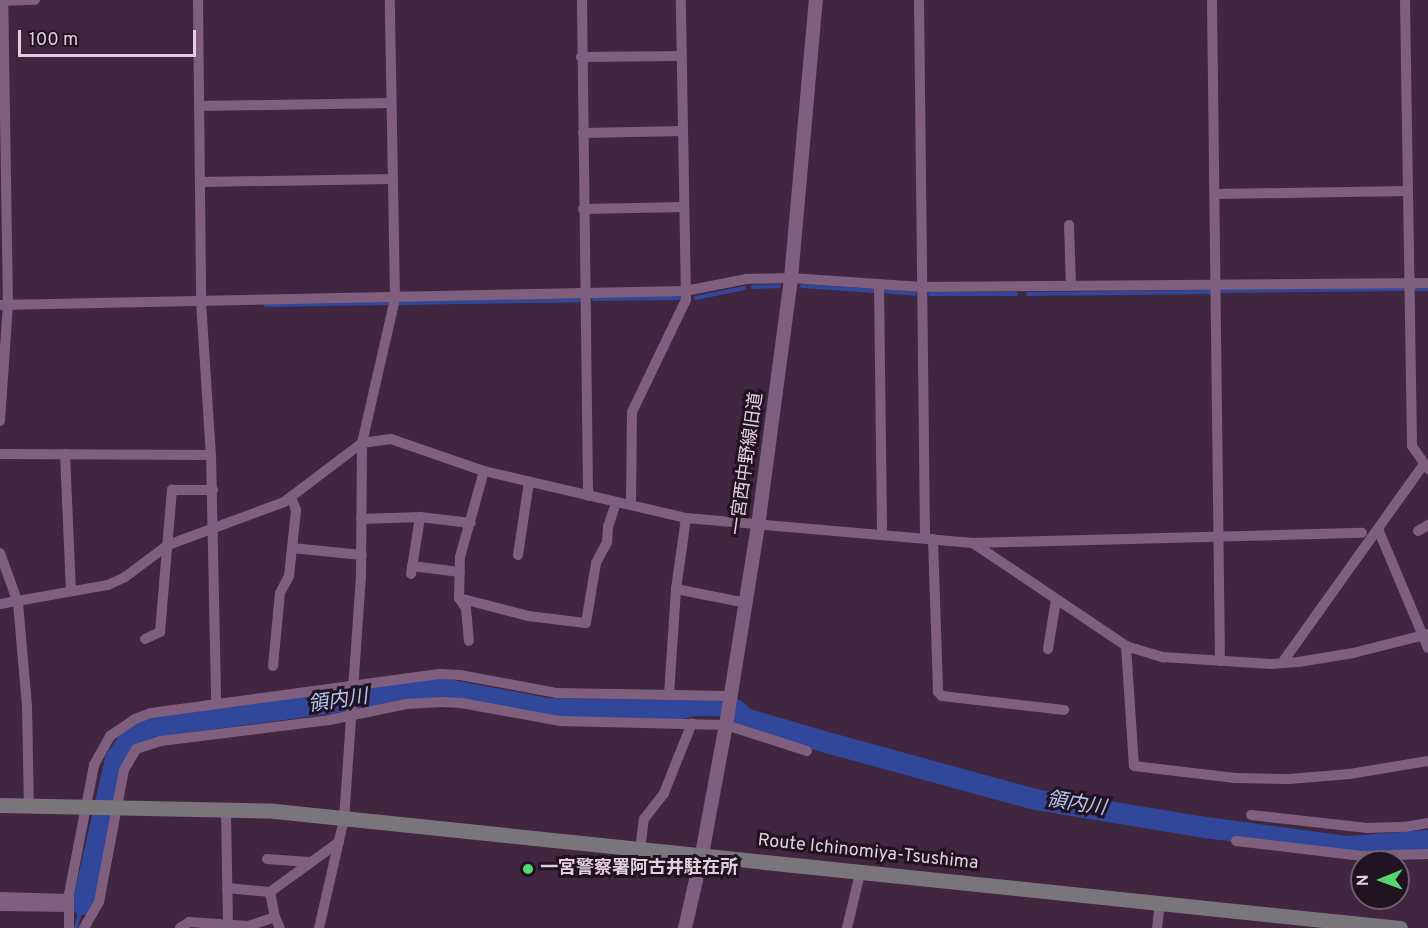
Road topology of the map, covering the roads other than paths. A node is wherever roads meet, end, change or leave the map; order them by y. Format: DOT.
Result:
graph roads {
  1 [pos="2,0"];
  2 [pos="35,0"];
  3 [pos="198,0"];
  4 [pos="390,0"];
  5 [pos="582,0"];
  6 [pos="681,0"];
  7 [pos="816,0"];
  8 [pos="919,0"];
  9 [pos="1212,0"];
  10 [pos="1405,0"];
  11 [pos="681,56"];
  12 [pos="581,57"];
  13 [pos="391,103"];
  14 [pos="199,106"];
  15 [pos="683,131"];
  16 [pos="582,133"];
  17 [pos="392,179"];
  18 [pos="200,182"];
  19 [pos="1408,191"];
  20 [pos="1215,194"];
  21 [pos="684,207"];
  22 [pos="584,209"];
  23 [pos="1069,225"];
  24 [pos="790,278"];
  25 [pos="1215,283"];
  26 [pos="1428,283"];
  27 [pos="879,284"];
  28 [pos="1409,284"];
  29 [pos="1071,285"];
  30 [pos="922,287"];
  31 [pos="685,291"];
  32 [pos="585,293"];
  33 [pos="395,299"];
  34 [pos="201,302"];
  35 [pos="4,305"];
  36 [pos="0,421"];
  37 [pos="362,443"];
  38 [pos="0,454"];
  39 [pos="65,454"];
  40 [pos="211,455"];
  41 [pos="1426,466"];
  42 [pos="484,471"];
  43 [pos="529,482"];
  44 [pos="213,490"];
  45 [pos="588,496"];
  46 [pos="291,497"];
  47 [pos="616,503"];
  48 [pos="631,504"];
  49 [pos="420,518"];
  50 [pos="686,518"];
  51 [pos="361,519"];
  52 [pos="471,523"];
  53 [pos="1428,525"];
  54 [pos="758,526"];
  55 [pos="214,528"];
  56 [pos="1378,529"];
  57 [pos="1418,531"];
  58 [pos="1362,533"];
  59 [pos="882,535"];
  60 [pos="1219,536"];
  61 [pos="929,538"];
  62 [pos="973,543"];
  63 [pos="168,545"];
  64 [pos="292,548"];
  65 [pos="0,553"];
  66 [pos="362,555"];
  67 [pos="518,555"];
  68 [pos="460,572"];
  69 [pos="676,589"];
  70 [pos="71,591"];
  71 [pos="459,598"];
  72 [pos="1056,600"];
  73 [pos="18,603"];
  74 [pos="746,603"];
  75 [pos="0,604"];
  76 [pos="1426,635"];
  77 [pos="145,639"];
  78 [pos="469,641"];
  79 [pos="1126,646"];
  80 [pos="1428,648"];
  81 [pos="1048,649"];
  82 [pos="1220,661"];
  83 [pos="1282,663"];
  84 [pos="273,666"];
  85 [pos="355,685"];
  86 [pos="669,695"];
  87 [pos="730,696"];
  88 [pos="216,703"];
  89 [pos="1064,710"];
  90 [pos="352,715"];
  91 [pos="692,723"];
  92 [pos="726,725"];
  93 [pos="807,751"];
  94 [pos="1428,761"];
  95 [pos="0,805"];
  96 [pos="29,806"];
  97 [pos="85,806"];
  98 [pos="117,807"];
  99 [pos="226,811"];
  100 [pos="1251,815"];
  101 [pos="344,819"];
  102 [pos="1428,824"];
  103 [pos="1236,841"];
  104 [pos="339,842"];
  105 [pos="640,850"];
  106 [pos="702,854"];
  107 [pos="1428,854"];
  108 [pos="267,859"];
  109 [pos="309,862"];
  110 [pos="860,873"];
  111 [pos="227,888"];
  112 [pos="270,892"];
  113 [pos="0,897"];
  114 [pos="69,903"];
  115 [pos="1160,904"];
  116 [pos="0,906"];
  117 [pos="275,917"];
  118 [pos="1345,925"];
  119 [pos="228,926"];
  120 [pos="69,928"];
  121 [pos="84,928"];
  122 [pos="180,928"];
  123 [pos="280,928"];
  124 [pos="319,928"];
  125 [pos="685,928"];
  126 [pos="847,928"];
  127 [pos="1157,928"];
  128 [pos="1400,928"];
  1 -- 2 [label="street"];
  1 -- 35 [label="street"];
  3 -- 14 [label="street"];
  4 -- 13 [label="street"];
  5 -- 12 [label="street"];
  6 -- 11 [label="street"];
  7 -- 24 [label="street, 一宮西中野線旧道"];
  8 -- 30 [label="street"];
  9 -- 20 [label="street"];
  10 -- 19 [label="street"];
  11 -- 12 [label="street"];
  11 -- 15 [label="street"];
  12 -- 16 [label="street"];
  13 -- 14 [label="street"];
  13 -- 17 [label="street"];
  14 -- 18 [label="street"];
  15 -- 16 [label="street"];
  15 -- 21 [label="street"];
  16 -- 22 [label="street"];
  17 -- 18 [label="street"];
  17 -- 33 [label="street"];
  18 -- 34 [label="street"];
  19 -- 20 [label="street"];
  19 -- 28 [label="street"];
  20 -- 25 [label="street"];
  21 -- 22 [label="street"];
  21 -- 31 [label="street"];
  22 -- 32 [label="street"];
  23 -- 29 [label="street"];
  24 -- 27 [label="street"];
  24 -- 31 [label="street"];
  24 -- 54 [label="street, 一宮西中野線旧道"];
  25 -- 28 [label="street"];
  25 -- 29 [label="street"];
  25 -- 60 [label="street"];
  26 -- 28 [label="street"];
  27 -- 30 [label="street"];
  27 -- 59 [label="street"];
  28 -- 41 [label="street"];
  29 -- 30 [label="street"];
  30 -- 61 [label="street"];
  31 -- 32 [label="street"];
  31 -- 48 [label="street"];
  32 -- 33 [label="street"];
  32 -- 45 [label="street"];
  33 -- 34 [label="street"];
  33 -- 37 [label="street"];
  34 -- 35 [label="street"];
  34 -- 40 [label="street"];
  35 -- 36 [label="street"];
  37 -- 42 [label="street"];
  37 -- 46 [label="street"];
  37 -- 51 [label="street"];
  38 -- 39 [label="street"];
  39 -- 40 [label="street"];
  39 -- 70 [label="street"];
  40 -- 44 [label="street"];
  41 -- 56 [label="street"];
  42 -- 43 [label="street"];
  42 -- 52 [label="street"];
  43 -- 45 [label="street"];
  43 -- 67 [label="street"];
  44 -- 55 [label="street"];
  44 -- 63 [label="street"];
  45 -- 47 [label="street"];
  46 -- 55 [label="street"];
  46 -- 64 [label="street"];
  47 -- 48 [label="street"];
  47 -- 71 [label="street"];
  48 -- 50 [label="street"];
  49 -- 51 [label="street"];
  49 -- 52 [label="street"];
  49 -- 68 [label="street"];
  50 -- 54 [label="street"];
  50 -- 69 [label="street"];
  51 -- 66 [label="street"];
  52 -- 68 [label="street"];
  53 -- 57 [label="street"];
  54 -- 59 [label="street"];
  54 -- 74 [label="street, 一宮西中野線旧道"];
  55 -- 63 [label="street"];
  55 -- 88 [label="street"];
  56 -- 76 [label="street"];
  56 -- 83 [label="street"];
  58 -- 60 [label="street"];
  59 -- 61 [label="street"];
  60 -- 62 [label="street"];
  60 -- 82 [label="street"];
  61 -- 62 [label="street"];
  61 -- 89 [label="street"];
  62 -- 72 [label="street"];
  63 -- 70 [label="street"];
  63 -- 77 [label="street"];
  64 -- 66 [label="street"];
  64 -- 84 [label="street"];
  65 -- 73 [label="street"];
  66 -- 85 [label="street"];
  68 -- 71 [label="street"];
  69 -- 74 [label="street"];
  69 -- 86 [label="street"];
  70 -- 73 [label="street"];
  71 -- 78 [label="street"];
  72 -- 79 [label="street"];
  72 -- 81 [label="street"];
  73 -- 75 [label="street"];
  73 -- 96 [label="street"];
  74 -- 87 [label="street, 一宮西中野線旧道"];
  76 -- 80 [label="street"];
  76 -- 83 [label="street"];
  79 -- 82 [label="street"];
  79 -- 94 [label="street"];
  82 -- 83 [label="street"];
  85 -- 86 [label="street"];
  85 -- 88 [label="street"];
  85 -- 90 [label="street"];
  86 -- 87 [label="street"];
  87 -- 92 [label="street, 一宮西中野線旧道"];
  88 -- 97 [label="street"];
  90 -- 91 [label="street"];
  90 -- 98 [label="street"];
  90 -- 101 [label="street"];
  91 -- 92 [label="street"];
  91 -- 105 [label="street"];
  92 -- 93 [label="street"];
  92 -- 106 [label="street, 一宮西中野線旧道"];
  95 -- 96 [label="main road"];
  96 -- 97 [label="main road"];
  97 -- 98 [label="main road"];
  97 -- 114 [label="street"];
  98 -- 99 [label="main road, Route Ichinomiya-Tsushima"];
  98 -- 121 [label="street"];
  99 -- 101 [label="main road, Route Ichinomiya-Tsushima"];
  99 -- 111 [label="street"];
  100 -- 102 [label="street"];
  101 -- 104 [label="street"];
  101 -- 105 [label="main road, Route Ichinomiya-Tsushima"];
  103 -- 107 [label="street"];
  104 -- 109 [label="street"];
  104 -- 124 [label="street"];
  105 -- 106 [label="main road, Route Ichinomiya-Tsushima"];
  106 -- 110 [label="main road, Route Ichinomiya-Tsushima"];
  106 -- 125 [label="street, 一宮西中野線旧道"];
  108 -- 109 [label="street"];
  109 -- 112 [label="street"];
  110 -- 115 [label="main road, Route Ichinomiya-Tsushima"];
  110 -- 126 [label="street"];
  111 -- 112 [label="street"];
  111 -- 119 [label="street"];
  112 -- 117 [label="street"];
  113 -- 114 [label="street"];
  114 -- 116 [label="street"];
  114 -- 120 [label="street"];
  115 -- 118 [label="main road, Route Ichinomiya-Tsushima"];
  115 -- 127 [label="street"];
  117 -- 119 [label="street"];
  117 -- 123 [label="street"];
  118 -- 128 [label="main road, Route Ichinomiya-Tsushima"];
  119 -- 122 [label="street"];
}
